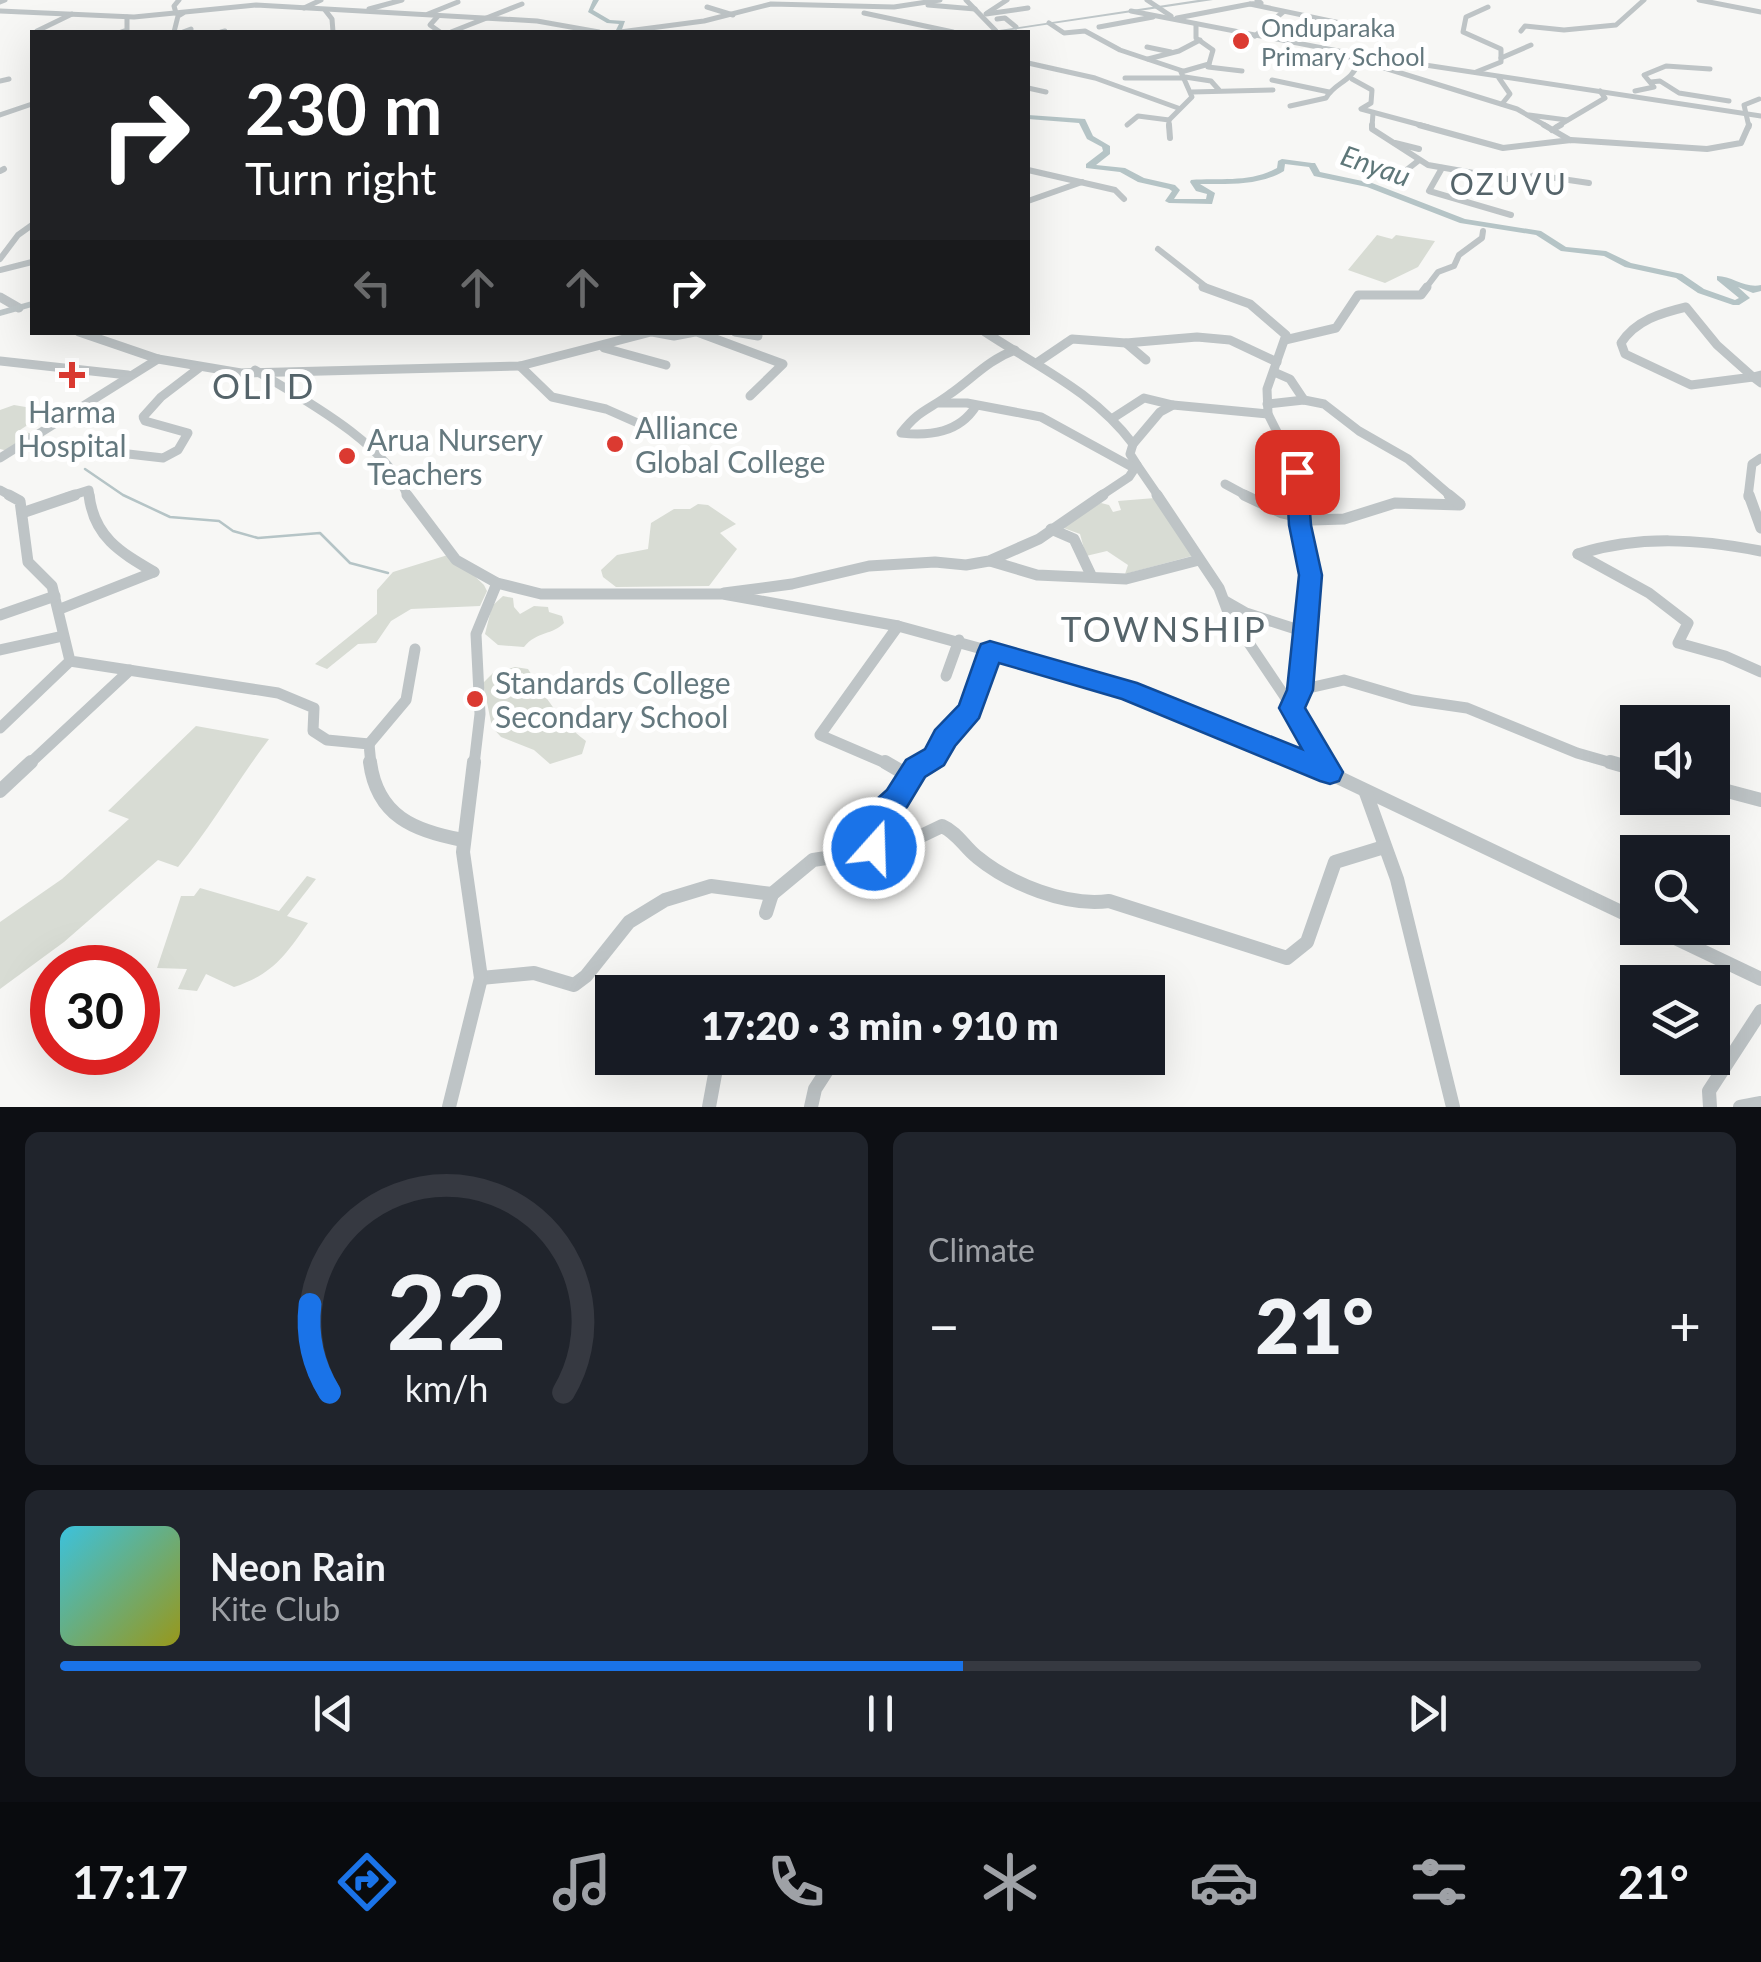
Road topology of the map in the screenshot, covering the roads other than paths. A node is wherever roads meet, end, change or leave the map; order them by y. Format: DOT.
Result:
graph roads {
  1 [pos="179,0"];
  2 [pos="234,0"];
  3 [pos="321,0"];
  4 [pos="382,0"];
  5 [pos="402,0"];
  6 [pos="752,0"];
  7 [pos="908,0"];
  8 [pos="940,0"];
  9 [pos="966,0"];
  10 [pos="1007,0"];
  11 [pos="1147,0"];
  12 [pos="1210,0"];
  13 [pos="1234,0"];
  14 [pos="1258,0"];
  15 [pos="1644,0"];
  16 [pos="1699,0"];
  17 [pos="458,2"];
  18 [pos="522,4"];
  19 [pos="924,4"];
  20 [pos="71,6"];
  21 [pos="1249,6"];
  22 [pos="215,7"];
  23 [pos="708,7"];
  24 [pos="1158,7"];
  25 [pos="1488,7"];
  26 [pos="1028,8"];
  27 [pos="303,9"];
  28 [pos="750,9"];
  29 [pos="974,9"];
  30 [pos="324,10"];
  31 [pos="844,10"];
  32 [pos="0,11"];
  33 [pos="1131,11"];
  34 [pos="63,12"];
  35 [pos="186,12"];
  36 [pos="356,12"];
  37 [pos="1761,12"];
  38 [pos="76,13"];
  39 [pos="176,13"];
  40 [pos="1282,13"];
  41 [pos="427,14"];
  42 [pos="1247,14"];
  43 [pos="734,15"];
  44 [pos="438,16"];
  45 [pos="984,16"];
  46 [pos="127,17"];
  47 [pos="1154,17"];
  48 [pos="494,18"];
  49 [pos="1174,19"];
  50 [pos="1048,23"];
  51 [pos="1196,24"];
  52 [pos="1099,26"];
  53 [pos="1016,27"];
  54 [pos="39,30"];
  55 [pos="127,30"];
  56 [pos="174,30"];
  57 [pos="333,30"];
  58 [pos="437,30"];
  59 [pos="457,30"];
  60 [pos="584,30"];
  61 [pos="634,30"];
  62 [pos="943,30"];
  63 [pos="992,30"];
  64 [pos="1002,30"];
  65 [pos="1521,31"];
  66 [pos="1388,33"];
  67 [pos="1255,36"];
  68 [pos="1200,40"];
  69 [pos="1531,45"];
  70 [pos="1147,47"];
  71 [pos="1333,50"];
  72 [pos="1172,52"];
  73 [pos="1148,58"];
  74 [pos="1501,58"];
  75 [pos="1431,60"];
  76 [pos="1359,62"];
  77 [pos="1030,63"];
  78 [pos="1209,64"];
  79 [pos="1710,68"];
  80 [pos="1242,72"];
  81 [pos="1512,74"];
  82 [pos="1183,75"];
  83 [pos="1494,75"];
  84 [pos="1477,76"];
  85 [pos="1503,77"];
  86 [pos="9,78"];
  87 [pos="1124,78"];
  88 [pos="1352,79"];
  89 [pos="1564,79"];
  90 [pos="1272,80"];
  91 [pos="0,81"];
  92 [pos="1651,82"];
  93 [pos="1539,83"];
  94 [pos="1030,88"];
  95 [pos="1219,90"];
  96 [pos="1273,90"];
  97 [pos="1600,90"];
  98 [pos="1046,92"];
  99 [pos="1192,92"];
  100 [pos="1329,92"];
  101 [pos="1630,94"];
  102 [pos="1760,99"];
  103 [pos="1728,101"];
  104 [pos="1681,103"];
  105 [pos="1502,104"];
  106 [pos="30,105"];
  107 [pos="1290,106"];
  108 [pos="1178,108"];
  109 [pos="1373,113"];
  110 [pos="1745,114"];
  111 [pos="0,115"];
  112 [pos="1528,115"];
  113 [pos="1761,116"];
  114 [pos="1170,120"];
  115 [pos="1567,120"];
  116 [pos="1127,125"];
  117 [pos="1552,130"];
  118 [pos="1170,138"];
  119 [pos="1571,140"];
  120 [pos="1394,143"];
  121 [pos="1418,148"];
  122 [pos="1418,161"];
  123 [pos="1442,168"];
  124 [pos="1379,169"];
  125 [pos="1030,170"];
  126 [pos="1082,182"];
  127 [pos="1589,184"];
  128 [pos="1124,198"];
  129 [pos="1030,200"];
  130 [pos="1511,215"];
  131 [pos="30,226"];
  132 [pos="1483,230"];
  133 [pos="1158,248"];
  134 [pos="0,259"];
  135 [pos="30,262"];
  136 [pos="0,270"];
  137 [pos="0,297"];
  138 [pos="30,305"];
  139 [pos="19,308"];
  140 [pos="0,313"];
  141 [pos="87,335"];
  142 [pos="642,335"];
  143 [pos="704,335"];
  144 [pos="752,335"];
  145 [pos="990,335"];
  146 [pos="758,336"];
  147 [pos="1285,340"];
  148 [pos="1126,342"];
  149 [pos="604,347"];
  150 [pos="1014,350"];
  151 [pos="158,359"];
  152 [pos="1146,360"];
  153 [pos="0,361"];
  154 [pos="1038,362"];
  155 [pos="666,364"];
  156 [pos="520,366"];
  157 [pos="1276,367"];
  158 [pos="200,368"];
  159 [pos="255,370"];
  160 [pos="131,375"];
  161 [pos="1758,378"];
  162 [pos="750,396"];
  163 [pos="1304,400"];
  164 [pos="938,403"];
  165 [pos="1173,405"];
  166 [pos="976,406"];
  167 [pos="1268,409"];
  168 [pos="1113,418"];
  169 [pos="640,424"];
  170 [pos="24,442"];
  171 [pos="1133,444"];
  172 [pos="0,458"];
  173 [pos="1761,458"];
  174 [pos="1136,467"];
  175 [pos="1225,484"];
  176 [pos="0,490"];
  177 [pos="22,513"];
  178 [pos="1300,518"];
  179 [pos="1051,528"];
  180 [pos="1761,528"];
  181 [pos="1761,550"];
  182 [pos="1198,560"];
  183 [pos="990,561"];
  184 [pos="1091,575"];
  185 [pos="497,583"];
  186 [pos="723,594"];
  187 [pos="55,596"];
  188 [pos="1224,601"];
  189 [pos="60,608"];
  190 [pos="0,615"];
  191 [pos="898,626"];
  192 [pos="1305,632"];
  193 [pos="63,636"];
  194 [pos="959,640"];
  195 [pos="415,648"];
  196 [pos="0,650"];
  197 [pos="990,651"];
  198 [pos="70,661"];
  199 [pos="130,670"];
  200 [pos="1761,672"];
  201 [pos="946,676"];
  202 [pos="1300,690"];
  203 [pos="1292,708"];
  204 [pos="0,728"];
  205 [pos="368,744"];
  206 [pos="1620,765"];
  207 [pos="1330,772"];
  208 [pos="910,776"];
  209 [pos="0,790"];
  210 [pos="1366,792"];
  211 [pos="1730,792"];
  212 [pos="1761,800"];
  213 [pos="464,840"];
  214 [pos="874,848"];
  215 [pos="1384,848"];
  216 [pos="772,894"];
  217 [pos="1620,912"];
  218 [pos="766,913"];
  219 [pos="1690,945"];
  220 [pos="480,978"];
  221 [pos="1761,979"];
  222 [pos="1761,1011"];
  223 [pos="715,1075"];
  224 [pos="824,1075"];
  225 [pos="1761,1103"];
  226 [pos="449,1107"];
  227 [pos="709,1107"];
  228 [pos="811,1107"];
  229 [pos="1453,1107"];
  230 [pos="1710,1107"];
  231 [pos="1740,1107"];
  1 -- 39 [label="street"];
  2 -- 22 [label="street"];
  3 -- 27 [label="street"];
  4 -- 36 [label="street"];
  5 -- 36 [label="street"];
  6 -- 28 [label="street"];
  7 -- 19 [label="street"];
  8 -- 19 [label="street"];
  9 -- 29 [label="street"];
  10 -- 45 [label="street"];
  11 -- 24 [label="street"];
  12 -- 24 [label="main road"];
  13 -- 21 [label="street"];
  14 -- 21 [label="street"];
  15 -- 65 [label="street"];
  16 -- 37 [label="street"];
  17 -- 41 [label="street"];
  18 -- 48 [label="street"];
  19 -- 29 [label="street"];
  19 -- 31 [label="street"];
  20 -- 34 [label="street"];
  21 -- 40 [label="street"];
  21 -- 42 [label="street"];
  21 -- 49 [label="street"];
  22 -- 27 [label="street"];
  22 -- 35 [label="street"];
  23 -- 43 [label="street"];
  24 -- 33 [label="main road"];
  24 -- 49 [label="street"];
  25 -- 74 [label="street"];
  26 -- 45 [label="street"];
  27 -- 30 [label="street"];
  28 -- 31 [label="street"];
  28 -- 43 [label="street"];
  29 -- 45 [label="street"];
  30 -- 36 [label="street"];
  30 -- 57 [label="street"];
  31 -- 62 [label="street"];
  32 -- 34 [label="street"];
  33 -- 47 [label="street"];
  33 -- 50 [label="main road"];
  34 -- 38 [label="street"];
  35 -- 39 [label="street"];
  35 -- 56 [label="street"];
  36 -- 41 [label="street"];
  38 -- 46 [label="street"];
  38 -- 54 [label="street"];
  39 -- 46 [label="street"];
  40 -- 66 [label="street"];
  40 -- 67 [label="street"];
  41 -- 44 [label="street"];
  43 -- 61 [label="street"];
  44 -- 48 [label="street"];
  44 -- 58 [label="street"];
  45 -- 53 [label="street"];
  45 -- 63 [label="street"];
  46 -- 55 [label="street"];
  47 -- 49 [label="street"];
  47 -- 52 [label="street"];
  48 -- 59 [label="street"];
  48 -- 60 [label="street"];
  49 -- 51 [label="street"];
  50 -- 53 [label="main road"];
  50 -- 73 [label="street"];
  51 -- 67 [label="street"];
  51 -- 68 [label="street"];
  53 -- 64 [label="main road"];
  67 -- 71 [label="street"];
  68 -- 72 [label="street"];
  68 -- 78 [label="street"];
  69 -- 74 [label="street"];
  70 -- 72 [label="street"];
  71 -- 76 [label="street"];
  71 -- 84 [label="street"];
  72 -- 73 [label="street"];
  73 -- 82 [label="street"];
  74 -- 84 [label="street"];
  75 -- 84 [label="street"];
  76 -- 88 [label="street"];
  76 -- 105 [label="street"];
  77 -- 108 [label="street"];
  78 -- 80 [label="street"];
  78 -- 82 [label="street"];
  79 -- 92 [label="street"];
  81 -- 85 [label="street"];
  82 -- 87 [label="street"];
  82 -- 95 [label="street"];
  82 -- 99 [label="street"];
  83 -- 84 [label="street"];
  83 -- 85 [label="street"];
  83 -- 105 [label="street"];
  85 -- 93 [label="street"];
  86 -- 91 [label="street"];
  88 -- 100 [label="street"];
  88 -- 109 [label="street"];
  89 -- 93 [label="street"];
  90 -- 100 [label="street"];
  92 -- 101 [label="street"];
  92 -- 103 [label="street"];
  93 -- 97 [label="street"];
  94 -- 98 [label="street"];
  95 -- 96 [label="street"];
  95 -- 99 [label="street"];
  97 -- 101 [label="street"];
  97 -- 115 [label="street"];
  99 -- 108 [label="street"];
  100 -- 107 [label="street"];
  101 -- 104 [label="street"];
  102 -- 103 [label="street"];
  102 -- 110 [label="street"];
  103 -- 104 [label="street"];
  104 -- 110 [label="street"];
  105 -- 112 [label="street"];
  106 -- 111 [label="street"];
  108 -- 114 [label="street"];
  109 -- 119 [label="street"];
  109 -- 120 [label="street"];
  110 -- 113 [label="street"];
  110 -- 119 [label="street"];
  112 -- 115 [label="street"];
  112 -- 117 [label="street"];
  114 -- 116 [label="street"];
  114 -- 118 [label="street"];
  115 -- 117 [label="street"];
  117 -- 119 [label="street"];
  120 -- 121 [label="street"];
  120 -- 122 [label="street"];
  122 -- 123 [label="street"];
  122 -- 124 [label="street"];
  123 -- 127 [label="street"];
  123 -- 130 [label="street"];
  125 -- 126 [label="street"];
  126 -- 128 [label="street"];
  126 -- 129 [label="street"];
  131 -- 134 [label="street"];
  132 -- 147 [label="street"];
  133 -- 147 [label="street"];
  135 -- 136 [label="street"];
  137 -- 139 [label="street"];
  138 -- 139 [label="main road"];
  139 -- 140 [label="main road"];
  141 -- 151 [label="street"];
  142 -- 149 [label="street"];
  143 -- 162 [label="street"];
  144 -- 146 [label="street"];
  145 -- 150 [label="street"];
  147 -- 157 [label="street"];
  148 -- 152 [label="street"];
  148 -- 154 [label="street"];
  148 -- 157 [label="street"];
  149 -- 155 [label="street"];
  149 -- 156 [label="street"];
  150 -- 154 [label="street"];
  150 -- 164 [label="street"];
  151 -- 158 [label="street"];
  151 -- 160 [label="street"];
  153 -- 160 [label="street"];
  154 -- 168 [label="street"];
  156 -- 159 [label="street"];
  156 -- 169 [label="street"];
  157 -- 163 [label="street"];
  157 -- 167 [label="street"];
  158 -- 159 [label="street"];
  158 -- 170 [label="street"];
  159 -- 185 [label="street"];
  160 -- 170 [label="street"];
  161 -- 161 [label="street"];
  163 -- 167 [label="street"];
  163 -- 178 [label="street"];
  164 -- 166 [label="street"];
  164 -- 166 [label="street"];
  165 -- 167 [label="street"];
  165 -- 168 [label="street"];
  165 -- 171 [label="street"];
  166 -- 174 [label="street"];
  167 -- 178 [label="street"];
  168 -- 171 [label="street"];
  170 -- 172 [label="street"];
  171 -- 174 [label="street"];
  173 -- 180 [label="street"];
  174 -- 179 [label="street"];
  174 -- 182 [label="street"];
  175 -- 178 [label="street"];
  176 -- 177 [label="street"];
  177 -- 187 [label="street"];
  177 -- 189 [label="street"];
  178 -- 192 [label="street"];
  179 -- 183 [label="street"];
  179 -- 184 [label="street"];
  181 -- 200 [label="street"];
  182 -- 184 [label="street"];
  182 -- 188 [label="street"];
  183 -- 184 [label="street"];
  183 -- 186 [label="street"];
  185 -- 186 [label="street"];
  185 -- 213 [label="street"];
  186 -- 191 [label="street"];
  187 -- 189 [label="street"];
  187 -- 190 [label="street"];
  188 -- 192 [label="street"];
  188 -- 203 [label="street"];
  189 -- 193 [label="street"];
  191 -- 194 [label="street"];
  191 -- 208 [label="street"];
  192 -- 202 [label="street"];
  193 -- 196 [label="street"];
  193 -- 198 [label="street"];
  194 -- 197 [label="street"];
  194 -- 201 [label="street"];
  195 -- 205 [label="street"];
  197 -- 207 [label="street"];
  197 -- 208 [label="street"];
  198 -- 199 [label="street"];
  198 -- 204 [label="street"];
  199 -- 205 [label="street"];
  199 -- 209 [label="street"];
  202 -- 203 [label="street"];
  202 -- 206 [label="street"];
  203 -- 207 [label="street"];
  205 -- 213 [label="street"];
  207 -- 210 [label="street"];
  208 -- 214 [label="street"];
  210 -- 215 [label="street"];
  210 -- 217 [label="street"];
  211 -- 212 [label="street"];
  213 -- 220 [label="street"];
  214 -- 215 [label="street"];
  214 -- 216 [label="street"];
  215 -- 229 [label="street"];
  216 -- 218 [label="street"];
  216 -- 220 [label="street"];
  219 -- 221 [label="street"];
  220 -- 226 [label="street"];
  222 -- 230 [label="street"];
  223 -- 227 [label="street"];
  224 -- 228 [label="street"];
  225 -- 231 [label="street"];
}
